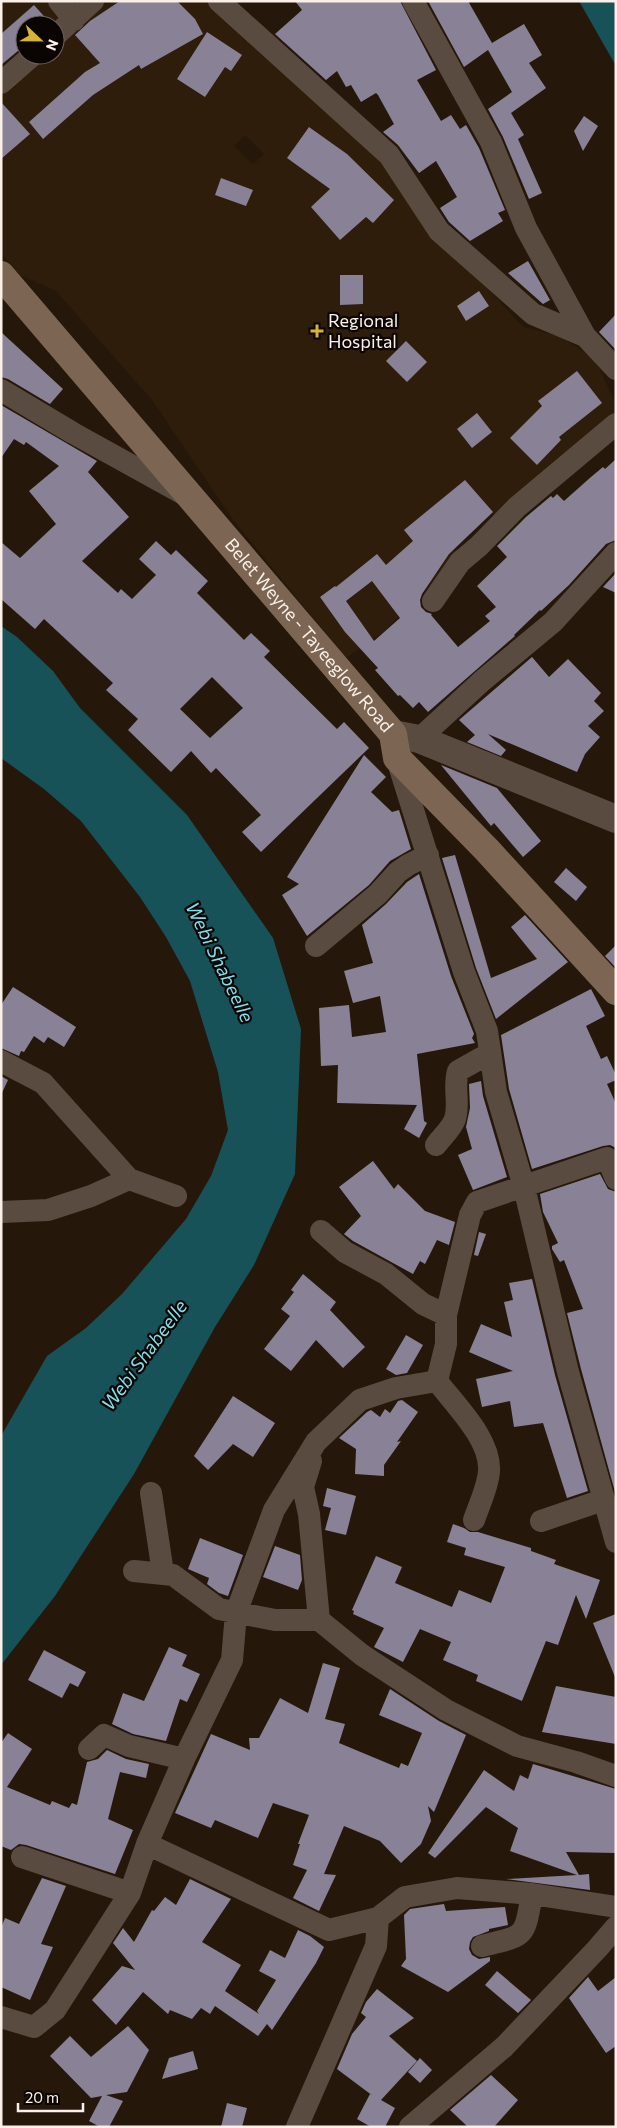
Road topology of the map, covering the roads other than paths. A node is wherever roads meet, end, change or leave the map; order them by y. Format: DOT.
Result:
graph roads {
  1 [pos="59,1"];
  2 [pos="93,1"];
  3 [pos="219,1"];
  4 [pos="413,1"];
  5 [pos="74,20"];
  6 [pos="65,28"];
  7 [pos="22,65"];
  8 [pos="1,83"];
  9 [pos="1,275"];
  10 [pos="585,336"];
  11 [pos="616,369"];
  12 [pos="1,390"];
  13 [pos="616,424"];
  14 [pos="196,501"];
  15 [pos="616,554"];
  16 [pos="433,600"];
  17 [pos="419,739"];
  18 [pos="395,746"];
  19 [pos="616,819"];
  20 [pos="428,855"];
  21 [pos="316,946"];
  22 [pos="616,991"];
  23 [pos="490,1053"];
  24 [pos="1,1061"];
  25 [pos="436,1145"];
  26 [pos="129,1179"];
  27 [pos="616,1179"];
  28 [pos="524,1187"];
  29 [pos="176,1196"];
  30 [pos="1,1212"];
  31 [pos="321,1231"];
  32 [pos="446,1314"];
  33 [pos="437,1381"];
  34 [pos="316,1442"];
  35 [pos="151,1493"];
  36 [pos="603,1500"];
  37 [pos="474,1520"];
  38 [pos="541,1521"];
  39 [pos="616,1542"];
  40 [pos="134,1571"];
  41 [pos="163,1573"];
  42 [pos="236,1613"];
  43 [pos="319,1620"];
  44 [pos="89,1749"];
  45 [pos="184,1759"];
  46 [pos="616,1776"];
  47 [pos="147,1844"];
  48 [pos="22,1857"];
  49 [pos="130,1892"];
  50 [pos="532,1894"];
  51 [pos="616,1907"];
  52 [pos="378,1918"];
  53 [pos="616,1926"];
  54 [pos="482,1946"];
  55 [pos="1,2017"];
  56 [pos="297,2127"];
  57 [pos="410,2127"];
  1 -- 5 [label="street"];
  2 -- 5 [label="street"];
  3 -- 10 [label="street"];
  4 -- 10 [label="street"];
  5 -- 6 [label="street"];
  7 -- 8 [label="street"];
  9 -- 14 [label="main road, Belet Weyne - Tayeeglow Road"];
  10 -- 11 [label="street"];
  12 -- 14 [label="street"];
  13 -- 16 [label="street"];
  14 -- 18 [label="main road, Belet Weyne - Tayeeglow Road"];
  15 -- 17 [label="street"];
  17 -- 18 [label="street"];
  17 -- 19 [label="street"];
  18 -- 20 [label="street"];
  18 -- 22 [label="main road, Belet Weyne - Tayeeglow Road"];
  20 -- 21 [label="street"];
  20 -- 23 [label="street"];
  23 -- 25 [label="street"];
  23 -- 28 [label="street"];
  24 -- 26 [label="street"];
  26 -- 29 [label="street"];
  26 -- 30 [label="street"];
  27 -- 28 [label="street"];
  28 -- 32 [label="street"];
  28 -- 36 [label="street"];
  31 -- 32 [label="street"];
  32 -- 33 [label="street"];
  33 -- 34 [label="street"];
  33 -- 37 [label="street"];
  34 -- 42 [label="street"];
  34 -- 43 [label="street"];
  35 -- 41 [label="street"];
  36 -- 38 [label="street"];
  36 -- 39 [label="street"];
  40 -- 41 [label="street"];
  41 -- 42 [label="street"];
  42 -- 43 [label="street"];
  42 -- 45 [label="street"];
  43 -- 46 [label="street"];
  44 -- 45 [label="street"];
  45 -- 47 [label="street"];
  47 -- 49 [label="street"];
  47 -- 52 [label="street"];
  48 -- 49 [label="street"];
  49 -- 55 [label="street"];
  50 -- 51 [label="street"];
  50 -- 52 [label="street"];
  50 -- 54 [label="street"];
  52 -- 56 [label="street"];
  53 -- 57 [label="street"];
}
